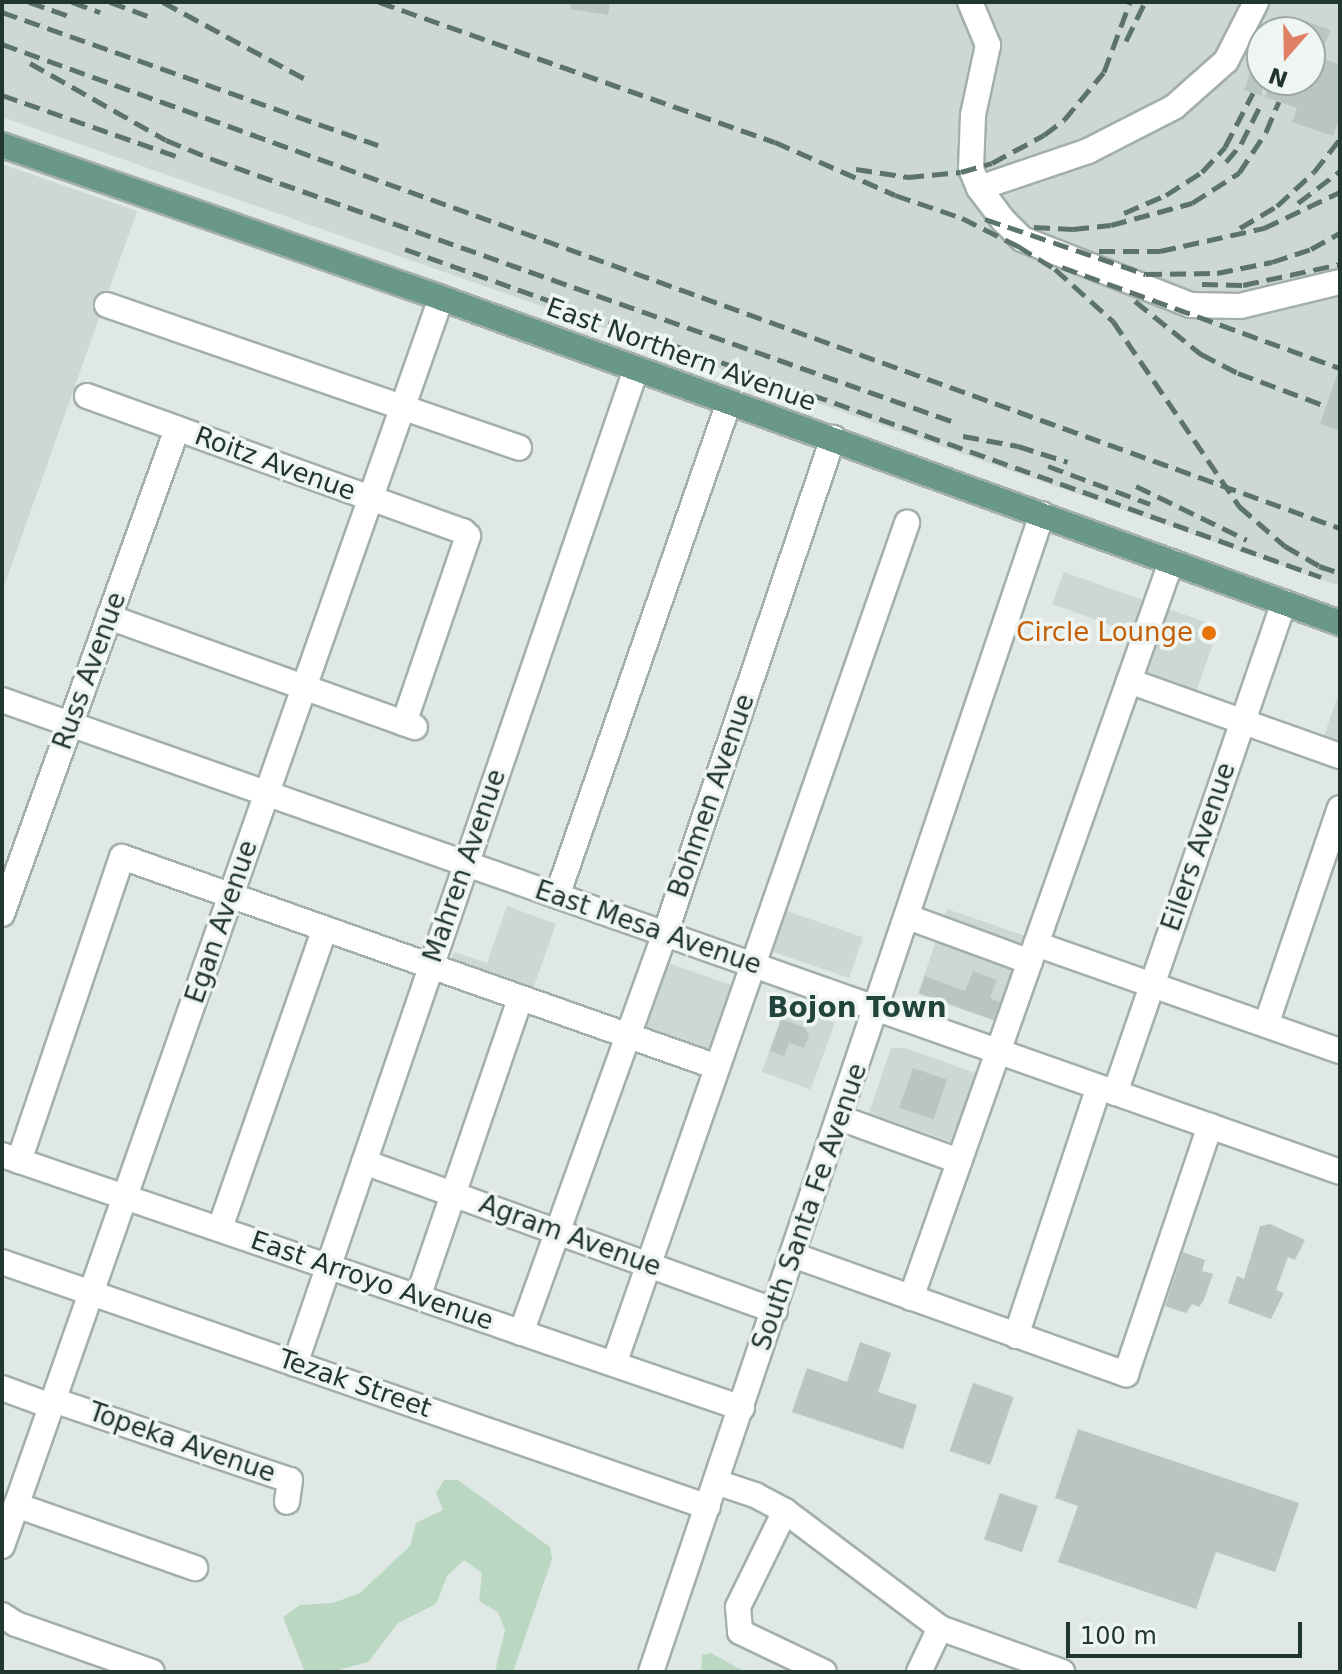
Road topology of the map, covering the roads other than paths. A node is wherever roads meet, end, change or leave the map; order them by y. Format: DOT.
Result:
graph roads {
  1 [pos="970,2"];
  2 [pos="1256,2"];
  3 [pos="2,145"];
  4 [pos="979,188"];
  5 [pos="1340,282"];
  6 [pos="441,298"];
  7 [pos="107,305"];
  8 [pos="636,369"];
  9 [pos="87,396"];
  10 [pos="729,402"];
  11 [pos="402,408"];
  12 [pos="177,429"];
  13 [pos="833,438"];
  14 [pos="519,448"];
  15 [pos="371,498"];
  16 [pos="1042,514"];
  17 [pos="907,523"];
  18 [pos="1171,562"];
  19 [pos="1284,602"];
  20 [pos="109,617"];
  21 [pos="1340,623"];
  22 [pos="1129,681"];
  23 [pos="304,687"];
  24 [pos="2,700"];
  25 [pos="1243,722"];
  26 [pos="70,724"];
  27 [pos="1340,756"];
  28 [pos="267,794"];
  29 [pos="1340,808"];
  30 [pos="465,864"];
  31 [pos="231,896"];
  32 [pos="557,896"];
  33 [pos="2,914"];
  34 [pos="908,917"];
  35 [pos="325,929"];
  36 [pos="665,934"];
  37 [pos="1033,953"];
  38 [pos="753,965"];
  39 [pos="430,967"];
  40 [pos="1153,983"];
  41 [pos="520,999"];
  42 [pos="877,1009"];
  43 [pos="1266,1025"];
  44 [pos="627,1038"];
  45 [pos="998,1051"];
  46 [pos="1340,1051"];
  47 [pos="717,1067"];
  48 [pos="1107,1090"];
  49 [pos="840,1118"];
  50 [pos="1210,1126"];
  51 [pos="11,1158"];
  52 [pos="959,1161"];
  53 [pos="364,1162"];
  54 [pos="1340,1172"];
  55 [pos="452,1194"];
  56 [pos="126,1195"];
  57 [pos="220,1228"];
  58 [pos="558,1232"];
  59 [pos="793,1255"];
  60 [pos="2,1262"];
  61 [pos="648,1265"];
  62 [pos="328,1266"];
  63 [pos="91,1293"];
  64 [pos="418,1297"];
  65 [pos="911,1298"];
  66 [pos="775,1311"];
  67 [pos="521,1333"];
  68 [pos="1016,1336"];
  69 [pos="295,1364"];
  70 [pos="614,1364"];
  71 [pos="2,1388"];
  72 [pos="52,1403"];
  73 [pos="742,1408"];
  74 [pos="716,1482"];
  75 [pos="287,1502"];
  76 [pos="16,1505"];
  77 [pos="708,1507"];
  78 [pos="785,1511"];
  79 [pos="2,1546"];
  80 [pos="195,1568"];
  81 [pos="2,1615"];
  82 [pos="940,1628"];
  83 [pos="994,1661"];
  84 [pos="152,1672"];
  85 [pos="651,1672"];
  86 [pos="824,1672"];
  87 [pos="919,1672"];
  88 [pos="1062,1672"];
  1 -- 4 [label="street"];
  2 -- 4 [label="street"];
  3 -- 6 [label="main road, East Northern Avenue"];
  4 -- 5 [label="street"];
  6 -- 8 [label="main road, East Northern Avenue"];
  6 -- 11 [label="street, Egan Avenue"];
  7 -- 11 [label="street"];
  8 -- 10 [label="main road, East Northern Avenue"];
  8 -- 30 [label="street, Mahren Avenue"];
  9 -- 12 [label="street, Roitz Avenue"];
  10 -- 13 [label="main road, East Northern Avenue"];
  10 -- 32 [label="street"];
  11 -- 14 [label="street"];
  11 -- 15 [label="street, Egan Avenue"];
  12 -- 15 [label="street, Roitz Avenue"];
  12 -- 20 [label="street, Russ Avenue"];
  13 -- 16 [label="main road, East Northern Avenue"];
  13 -- 36 [label="street, Bohmen Avenue"];
  15 -- 23 [label="street, Egan Avenue"];
  15 -- 23 [label="street, Roitz Avenue"];
  16 -- 18 [label="main road, East Northern Avenue"];
  16 -- 34 [label="street, South Santa Fe Avenue"];
  17 -- 38 [label="street"];
  18 -- 19 [label="main road, East Northern Avenue"];
  18 -- 22 [label="street"];
  19 -- 21 [label="main road, East Northern Avenue"];
  19 -- 25 [label="street, Eilers Avenue"];
  20 -- 23 [label="street"];
  20 -- 26 [label="street, Russ Avenue"];
  22 -- 25 [label="street"];
  22 -- 37 [label="street"];
  23 -- 28 [label="street, Egan Avenue"];
  24 -- 26 [label="street, East Mesa Avenue"];
  25 -- 27 [label="street"];
  25 -- 40 [label="street, Eilers Avenue"];
  26 -- 28 [label="street, East Mesa Avenue"];
  26 -- 33 [label="street, Russ Avenue"];
  28 -- 30 [label="street, East Mesa Avenue"];
  28 -- 31 [label="street, Egan Avenue"];
  29 -- 43 [label="street"];
  30 -- 32 [label="street, East Mesa Avenue"];
  30 -- 39 [label="street, Mahren Avenue"];
  31 -- 35 [label="street"];
  31 -- 51 [label="street"];
  31 -- 56 [label="street, Egan Avenue"];
  32 -- 36 [label="street, East Mesa Avenue"];
  34 -- 37 [label="street"];
  34 -- 42 [label="street, South Santa Fe Avenue"];
  35 -- 39 [label="street"];
  35 -- 57 [label="street"];
  36 -- 38 [label="street, East Mesa Avenue"];
  36 -- 44 [label="street, Bohmen Avenue"];
  37 -- 40 [label="street"];
  37 -- 45 [label="street"];
  38 -- 42 [label="street, East Mesa Avenue"];
  38 -- 47 [label="street"];
  39 -- 41 [label="street"];
  39 -- 53 [label="street, Mahren Avenue"];
  40 -- 43 [label="street"];
  40 -- 48 [label="street, Eilers Avenue"];
  41 -- 44 [label="street"];
  41 -- 55 [label="street"];
  42 -- 45 [label="street, East Mesa Avenue"];
  42 -- 49 [label="street, South Santa Fe Avenue"];
  43 -- 46 [label="street"];
  44 -- 47 [label="street"];
  44 -- 58 [label="street, Bohmen Avenue"];
  45 -- 48 [label="street, East Mesa Avenue"];
  45 -- 52 [label="street"];
  47 -- 61 [label="street"];
  48 -- 50 [label="street, East Mesa Avenue"];
  48 -- 68 [label="street, Eilers Avenue"];
  49 -- 52 [label="street"];
  49 -- 59 [label="street, South Santa Fe Avenue"];
  50 -- 54 [label="street, East Mesa Avenue"];
  50 -- 68 [label="street"];
  51 -- 56 [label="street, East Arroyo Avenue"];
  52 -- 65 [label="street"];
  53 -- 55 [label="street, Agram Avenue"];
  53 -- 62 [label="street, Mahren Avenue"];
  55 -- 58 [label="street, Agram Avenue"];
  55 -- 64 [label="street"];
  56 -- 57 [label="street, East Arroyo Avenue"];
  56 -- 63 [label="street, Egan Avenue"];
  57 -- 62 [label="street, East Arroyo Avenue"];
  58 -- 61 [label="street, Agram Avenue"];
  58 -- 67 [label="street, Bohmen Avenue"];
  59 -- 65 [label="street"];
  59 -- 66 [label="street, South Santa Fe Avenue"];
  60 -- 63 [label="street, Tezak Street"];
  61 -- 66 [label="street, Agram Avenue"];
  61 -- 70 [label="street"];
  62 -- 64 [label="street, East Arroyo Avenue"];
  62 -- 69 [label="street, Mahren Avenue"];
  63 -- 69 [label="street, Tezak Street"];
  63 -- 72 [label="street, Egan Avenue"];
  64 -- 67 [label="street, East Arroyo Avenue"];
  65 -- 68 [label="street"];
  66 -- 73 [label="street, South Santa Fe Avenue"];
  67 -- 70 [label="street, East Arroyo Avenue"];
  69 -- 77 [label="street, Tezak Street"];
  70 -- 73 [label="street, East Arroyo Avenue"];
  71 -- 72 [label="street"];
  72 -- 75 [label="street, Topeka Avenue"];
  72 -- 76 [label="street, Egan Avenue"];
  73 -- 74 [label="street, South Santa Fe Avenue"];
  74 -- 77 [label="street, South Santa Fe Avenue"];
  74 -- 78 [label="street"];
  76 -- 79 [label="street, Egan Avenue"];
  76 -- 80 [label="street"];
  77 -- 85 [label="street, South Santa Fe Avenue"];
  78 -- 82 [label="street"];
  78 -- 86 [label="street"];
  81 -- 84 [label="street"];
  82 -- 83 [label="street"];
  82 -- 87 [label="street"];
  83 -- 88 [label="street"];
}
